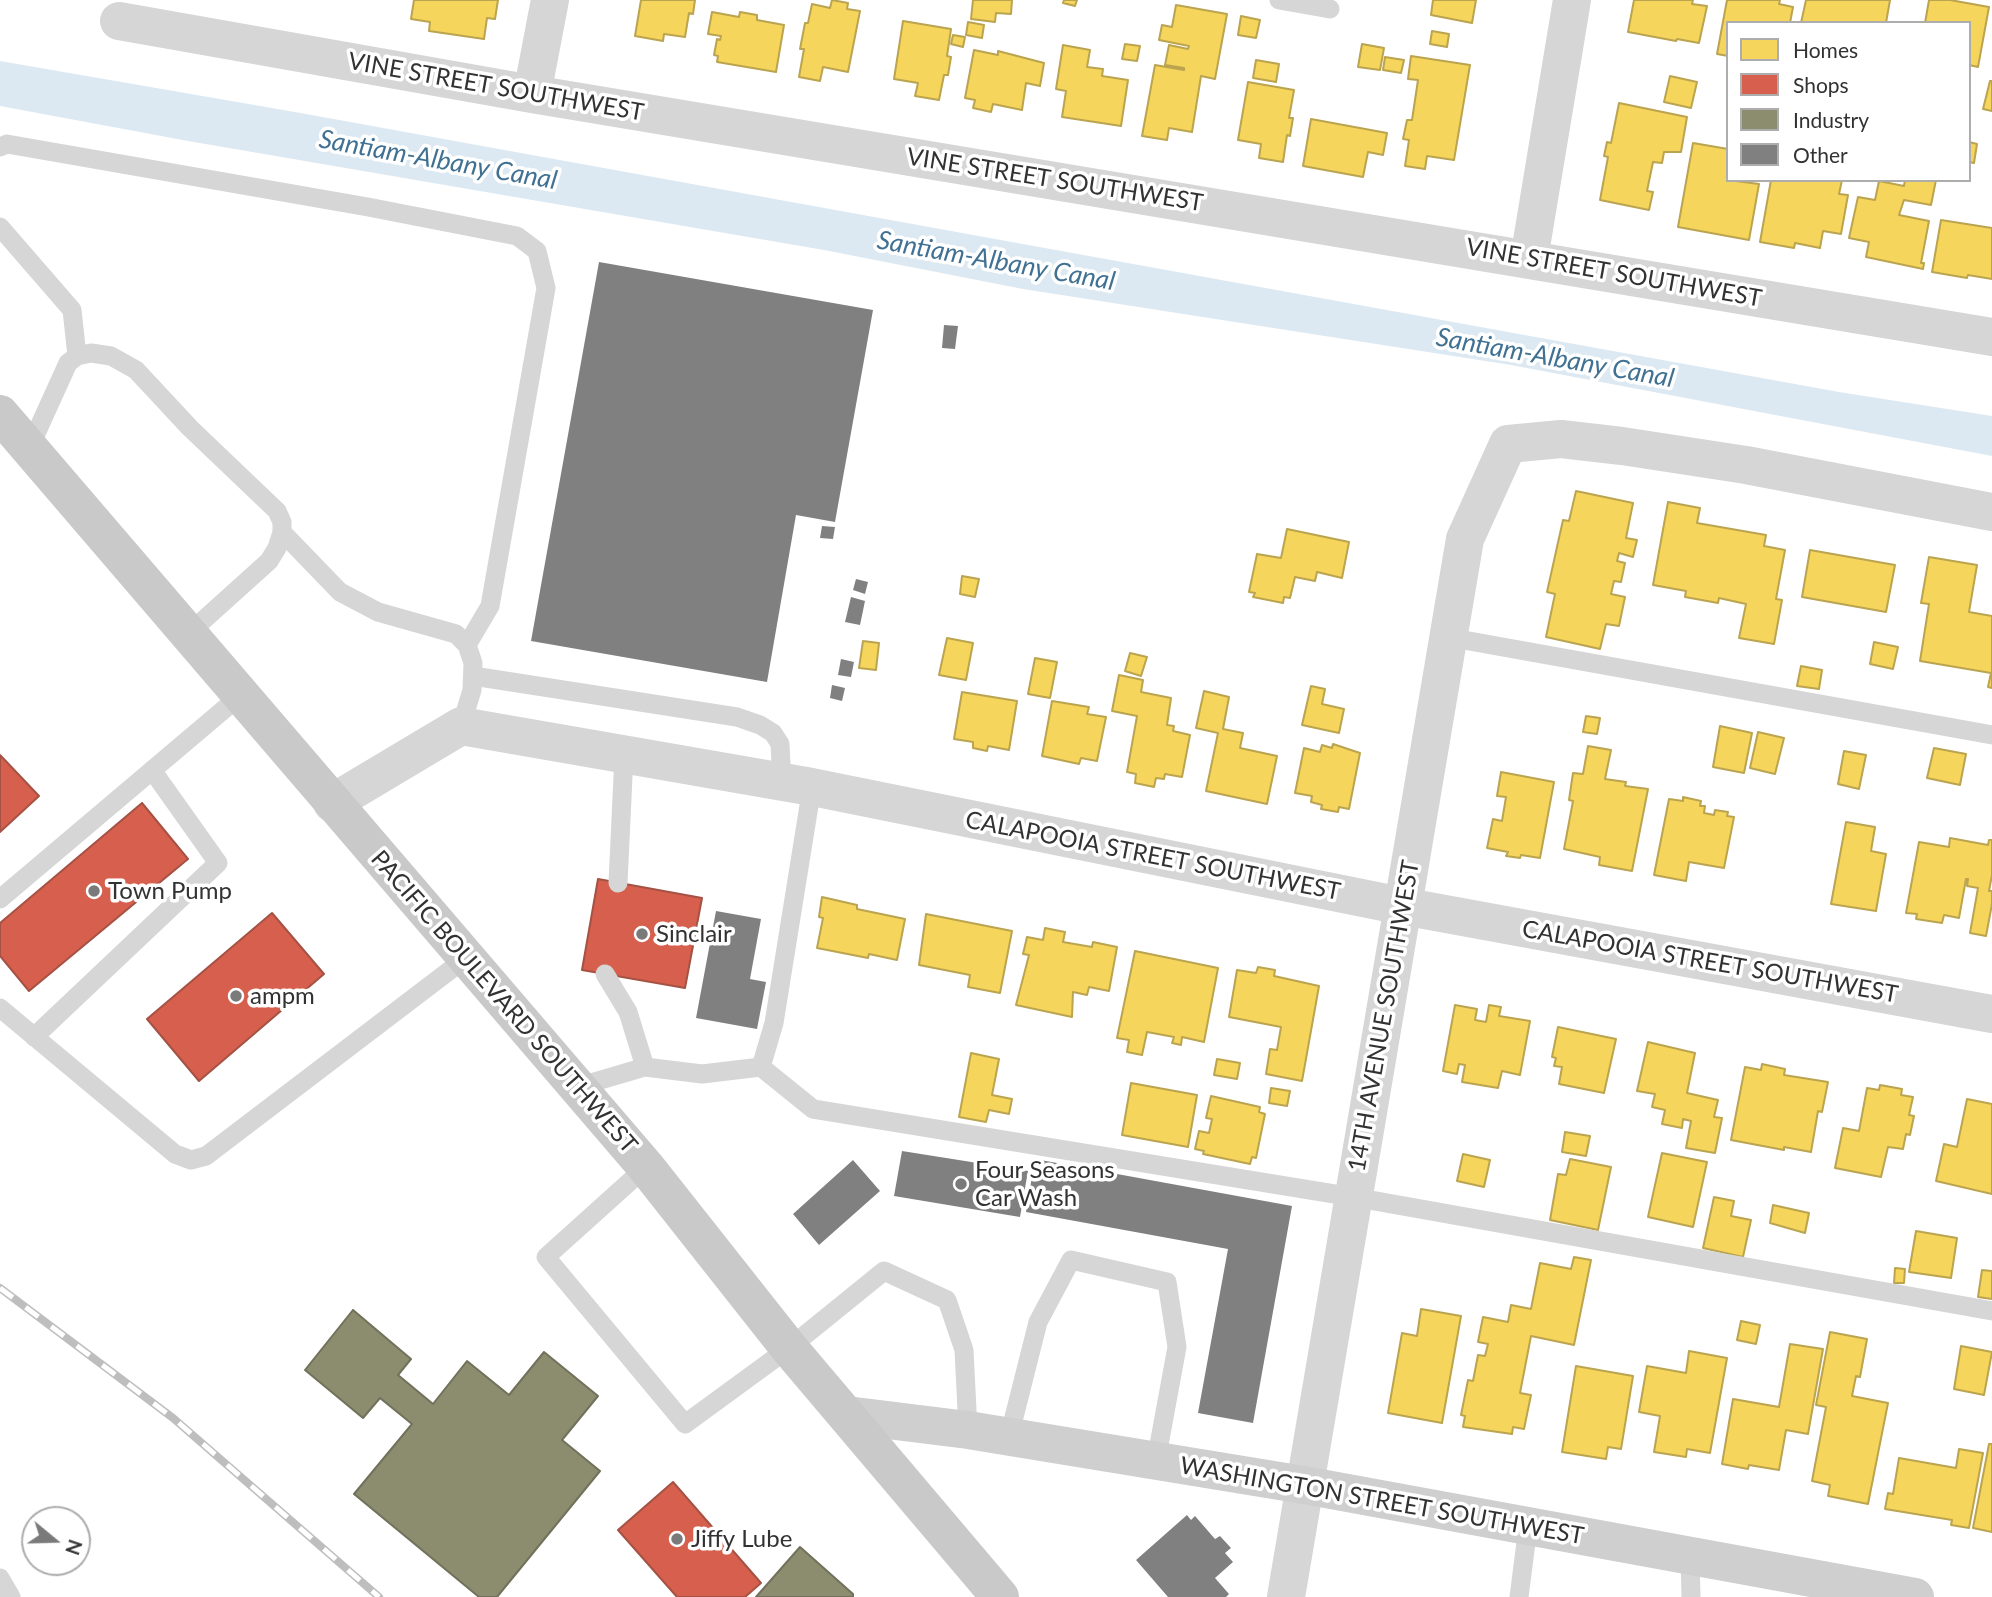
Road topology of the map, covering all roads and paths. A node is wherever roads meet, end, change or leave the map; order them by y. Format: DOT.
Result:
graph roads {
  1 [pos="550,0"];
  2 [pos="1279,0"];
  3 [pos="1572,0"];
  4 [pos="1331,9"];
  5 [pos="119,21"];
  6 [pos="532,94"];
  7 [pos="0,147"];
  8 [pos="0,227"];
  9 [pos="1529,259"];
  10 [pos="1992,337"];
  11 [pos="77,356"];
  12 [pos="0,414"];
  13 [pos="15,450"];
  14 [pos="1992,512"];
  15 [pos="282,532"];
  16 [pos="188,634"];
  17 [pos="1447,637"];
  18 [pos="467,645"];
  19 [pos="473,676"];
  20 [pos="240,695"];
  21 [pos="461,726"];
  22 [pos="1992,735"];
  23 [pos="624,755"];
  24 [pos="152,770"];
  25 [pos="795,785"];
  26 [pos="332,803"];
  27 [pos="618,883"];
  28 [pos="0,899"];
  29 [pos="1402,906"];
  30 [pos="466,958"];
  31 [pos="605,974"];
  32 [pos="0,1008"];
  33 [pos="1992,1014"];
  34 [pos="34,1037"];
  35 [pos="645,1067"];
  36 [pos="761,1067"];
  37 [pos="577,1087"];
  38 [pos="646,1167"];
  39 [pos="1353,1197"];
  40 [pos="1992,1311"];
  41 [pos="789,1348"];
  42 [pos="846,1415"];
  43 [pos="968,1430"];
  44 [pos="1009,1437"];
  45 [pos="1156,1461"];
  46 [pos="1304,1485"];
  47 [pos="1528,1527"];
  48 [pos="1690,1557"];
  49 [pos="0,1578"];
  50 [pos="11,1597"];
  51 [pos="1000,1597"];
  52 [pos="1286,1597"];
  53 [pos="1519,1597"];
  54 [pos="1691,1597"];
  55 [pos="1915,1597"];
  1 -- 6 [label="street"];
  2 -- 4 [label="lane"];
  3 -- 9 [label="street"];
  5 -- 6 [label="street, VINE STREET SOUTHWEST"];
  6 -- 9 [label="street, VINE STREET SOUTHWEST"];
  7 -- 18 [label="lane"];
  8 -- 11 [label="lane"];
  9 -- 10 [label="street, VINE STREET SOUTHWEST"];
  11 -- 13 [label="lane"];
  11 -- 15 [label="lane"];
  12 -- 13 [label="main road, PACIFIC BOULEVARD SOUTHWEST"];
  13 -- 16 [label="main road, PACIFIC BOULEVARD SOUTHWEST"];
  14 -- 17 [label="street, 14TH AVENUE SOUTHWEST"];
  15 -- 16 [label="lane"];
  15 -- 18 [label="lane"];
  16 -- 20 [label="main road, PACIFIC BOULEVARD SOUTHWEST"];
  17 -- 22 [label="lane"];
  17 -- 29 [label="street, 14TH AVENUE SOUTHWEST"];
  18 -- 19 [label="lane"];
  19 -- 21 [label="lane"];
  19 -- 25 [label="lane"];
  20 -- 24 [label="lane"];
  20 -- 26 [label="main road, PACIFIC BOULEVARD SOUTHWEST"];
  21 -- 23 [label="street, CALAPOOIA STREET SOUTHWEST"];
  21 -- 26 [label="street"];
  23 -- 25 [label="street, CALAPOOIA STREET SOUTHWEST"];
  23 -- 27 [label="lane"];
  24 -- 28 [label="lane"];
  24 -- 34 [label="lane"];
  25 -- 29 [label="street, CALAPOOIA STREET SOUTHWEST"];
  25 -- 36 [label="lane"];
  26 -- 30 [label="main road, PACIFIC BOULEVARD SOUTHWEST"];
  29 -- 33 [label="street, CALAPOOIA STREET SOUTHWEST"];
  29 -- 39 [label="street, 14TH AVENUE SOUTHWEST"];
  30 -- 34 [label="lane"];
  30 -- 37 [label="main road, PACIFIC BOULEVARD SOUTHWEST"];
  31 -- 35 [label="lane"];
  32 -- 34 [label="lane"];
  35 -- 36 [label="lane"];
  35 -- 37 [label="lane"];
  36 -- 39 [label="lane"];
  37 -- 38 [label="main road, PACIFIC BOULEVARD SOUTHWEST"];
  38 -- 41 [label="main road, PACIFIC BOULEVARD SOUTHWEST"];
  38 -- 41 [label="lane"];
  39 -- 40 [label="lane"];
  39 -- 46 [label="street, 14TH AVENUE SOUTHWEST"];
  41 -- 42 [label="main road, PACIFIC BOULEVARD SOUTHWEST"];
  41 -- 43 [label="lane"];
  42 -- 43 [label="street, WASHINGTON STREET SOUTHWEST"];
  42 -- 51 [label="main road, PACIFIC BOULEVARD SOUTHWEST"];
  43 -- 44 [label="street, WASHINGTON STREET SOUTHWEST"];
  44 -- 45 [label="street, WASHINGTON STREET SOUTHWEST"];
  44 -- 45 [label="lane"];
  45 -- 46 [label="street, WASHINGTON STREET SOUTHWEST"];
  46 -- 47 [label="street, WASHINGTON STREET SOUTHWEST"];
  46 -- 52 [label="street, 14TH AVENUE SOUTHWEST"];
  47 -- 48 [label="street, WASHINGTON STREET SOUTHWEST"];
  47 -- 53 [label="lane"];
  48 -- 54 [label="lane"];
  48 -- 55 [label="street, WASHINGTON STREET SOUTHWEST"];
  49 -- 50 [label="lane"];
}
